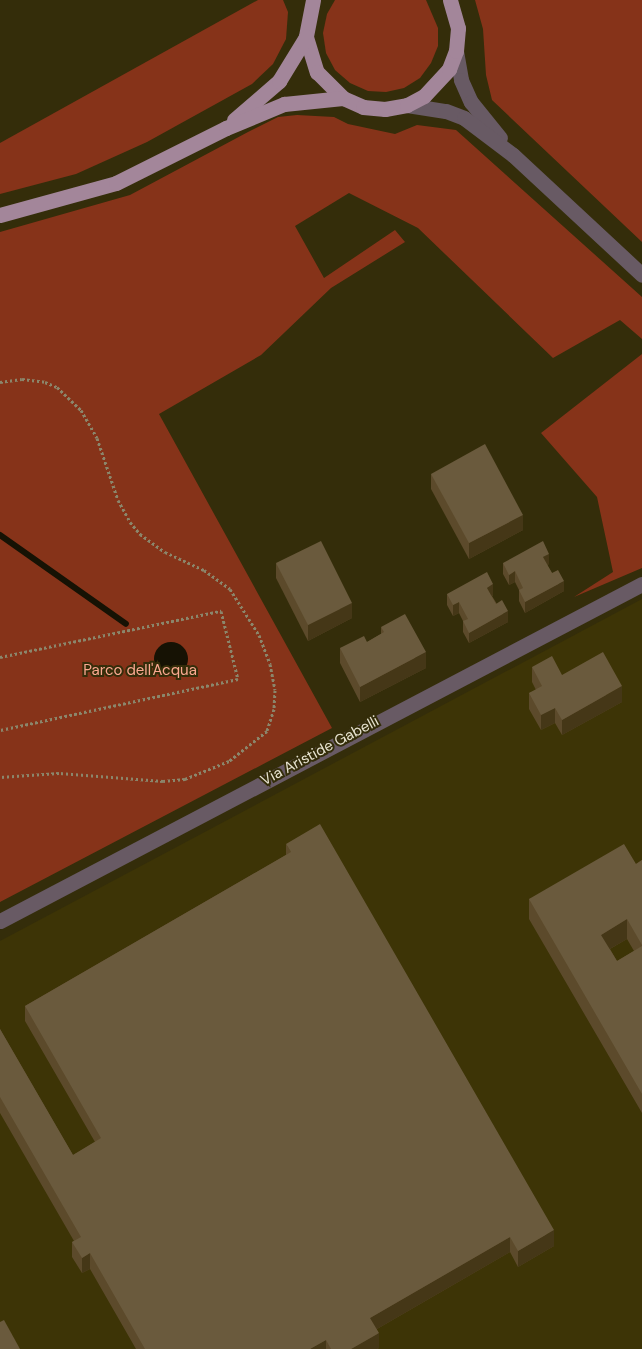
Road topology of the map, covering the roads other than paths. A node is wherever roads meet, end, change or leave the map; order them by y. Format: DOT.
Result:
graph roads {
  1 [pos="450,0"];
  2 [pos="308,5"];
  3 [pos="306,37"];
  4 [pos="456,51"];
  5 [pos="344,98"];
  6 [pos="407,105"];
  7 [pos="226,128"];
  8 [pos="513,155"];
  9 [pos="0,216"];
  10 [pos="642,275"];
  11 [pos="642,584"];
  12 [pos="0,921"];
  1 -- 4 [label="main road"];
  2 -- 3 [label="main road"];
  3 -- 5 [label="main road"];
  3 -- 7 [label="main road"];
  4 -- 6 [label="main road"];
  4 -- 8 [label="street"];
  5 -- 6 [label="main road"];
  5 -- 7 [label="main road"];
  6 -- 8 [label="street"];
  7 -- 9 [label="main road"];
  8 -- 10 [label="street"];
  11 -- 12 [label="street, Via Aristide Gabelli"];
}
